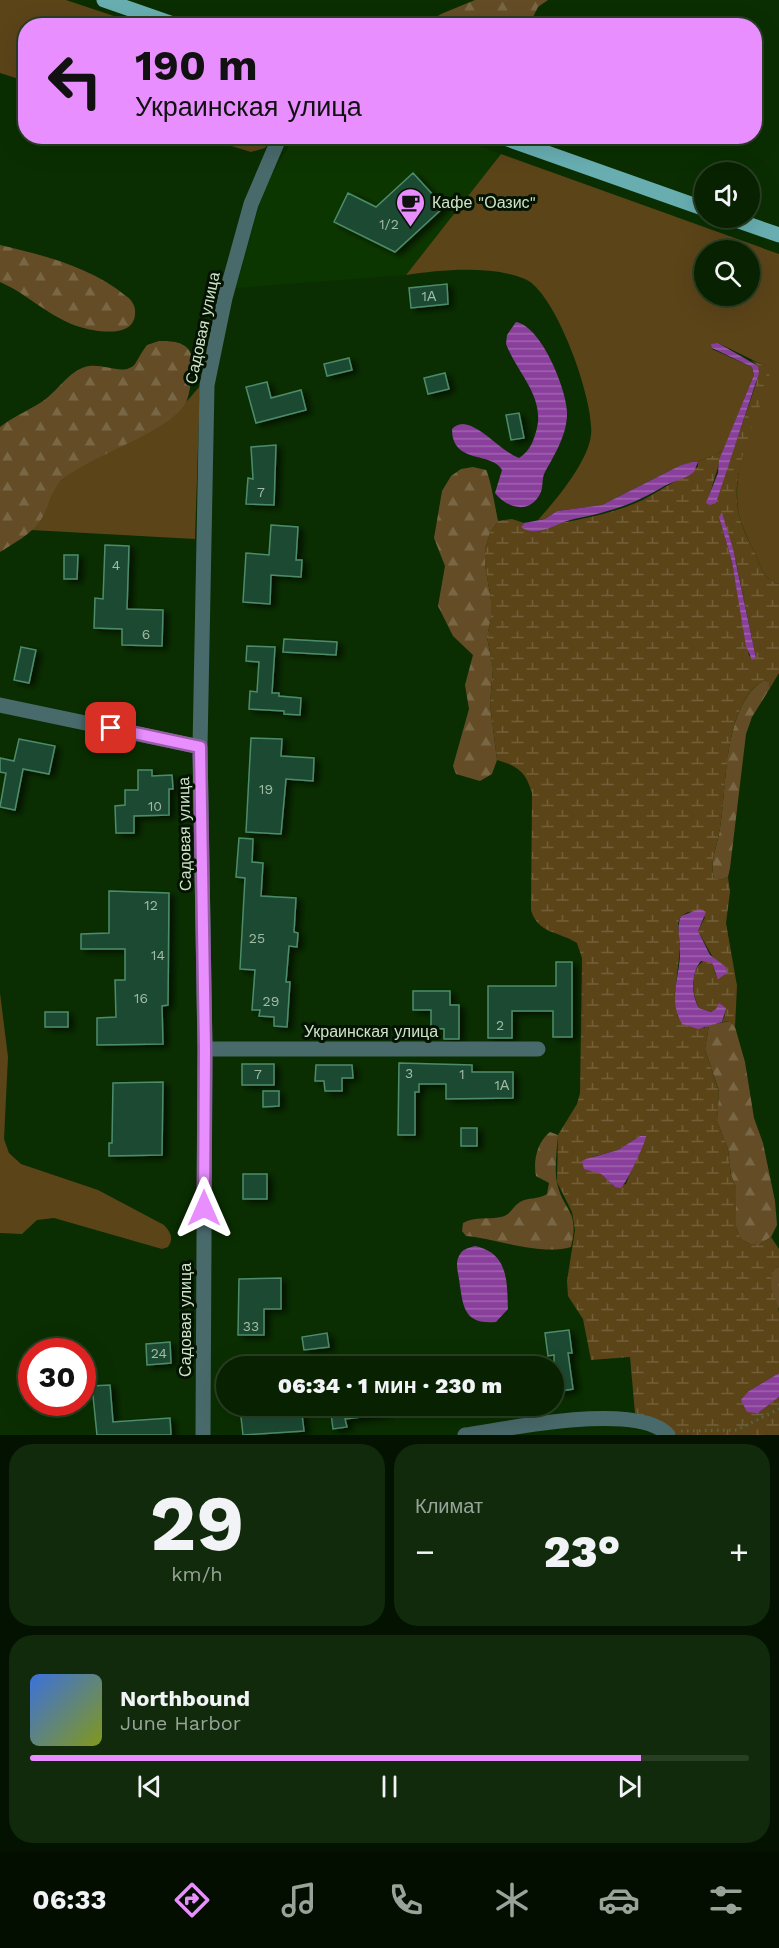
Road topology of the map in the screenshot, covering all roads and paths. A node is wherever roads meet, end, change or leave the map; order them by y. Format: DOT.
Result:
graph roads {
  1 [pos="104,0"];
  2 [pos="156,18"];
  3 [pos="277,144"];
  4 [pos="522,144"];
  5 [pos="694,205"];
  6 [pos="760,228"];
  7 [pos="779,234"];
  8 [pos="0,705"];
  9 [pos="200,747"];
  10 [pos="205,1049"];
  11 [pos="538,1049"];
  12 [pos="779,1410"];
  13 [pos="666,1433"];
  14 [pos="203,1435"];
  15 [pos="465,1435"];
  1 -- 2 [label="main road"];
  3 -- 9 [label="street, Садовая улица"];
  4 -- 5 [label="main road"];
  6 -- 7 [label="main road"];
  8 -- 9 [label="street"];
  9 -- 10 [label="street, Садовая улица"];
  10 -- 11 [label="street, Украинская улица"];
  10 -- 14 [label="street, Садовая улица"];
  12 -- 13 [label="path"];
  13 -- 15 [label="street"];
}
